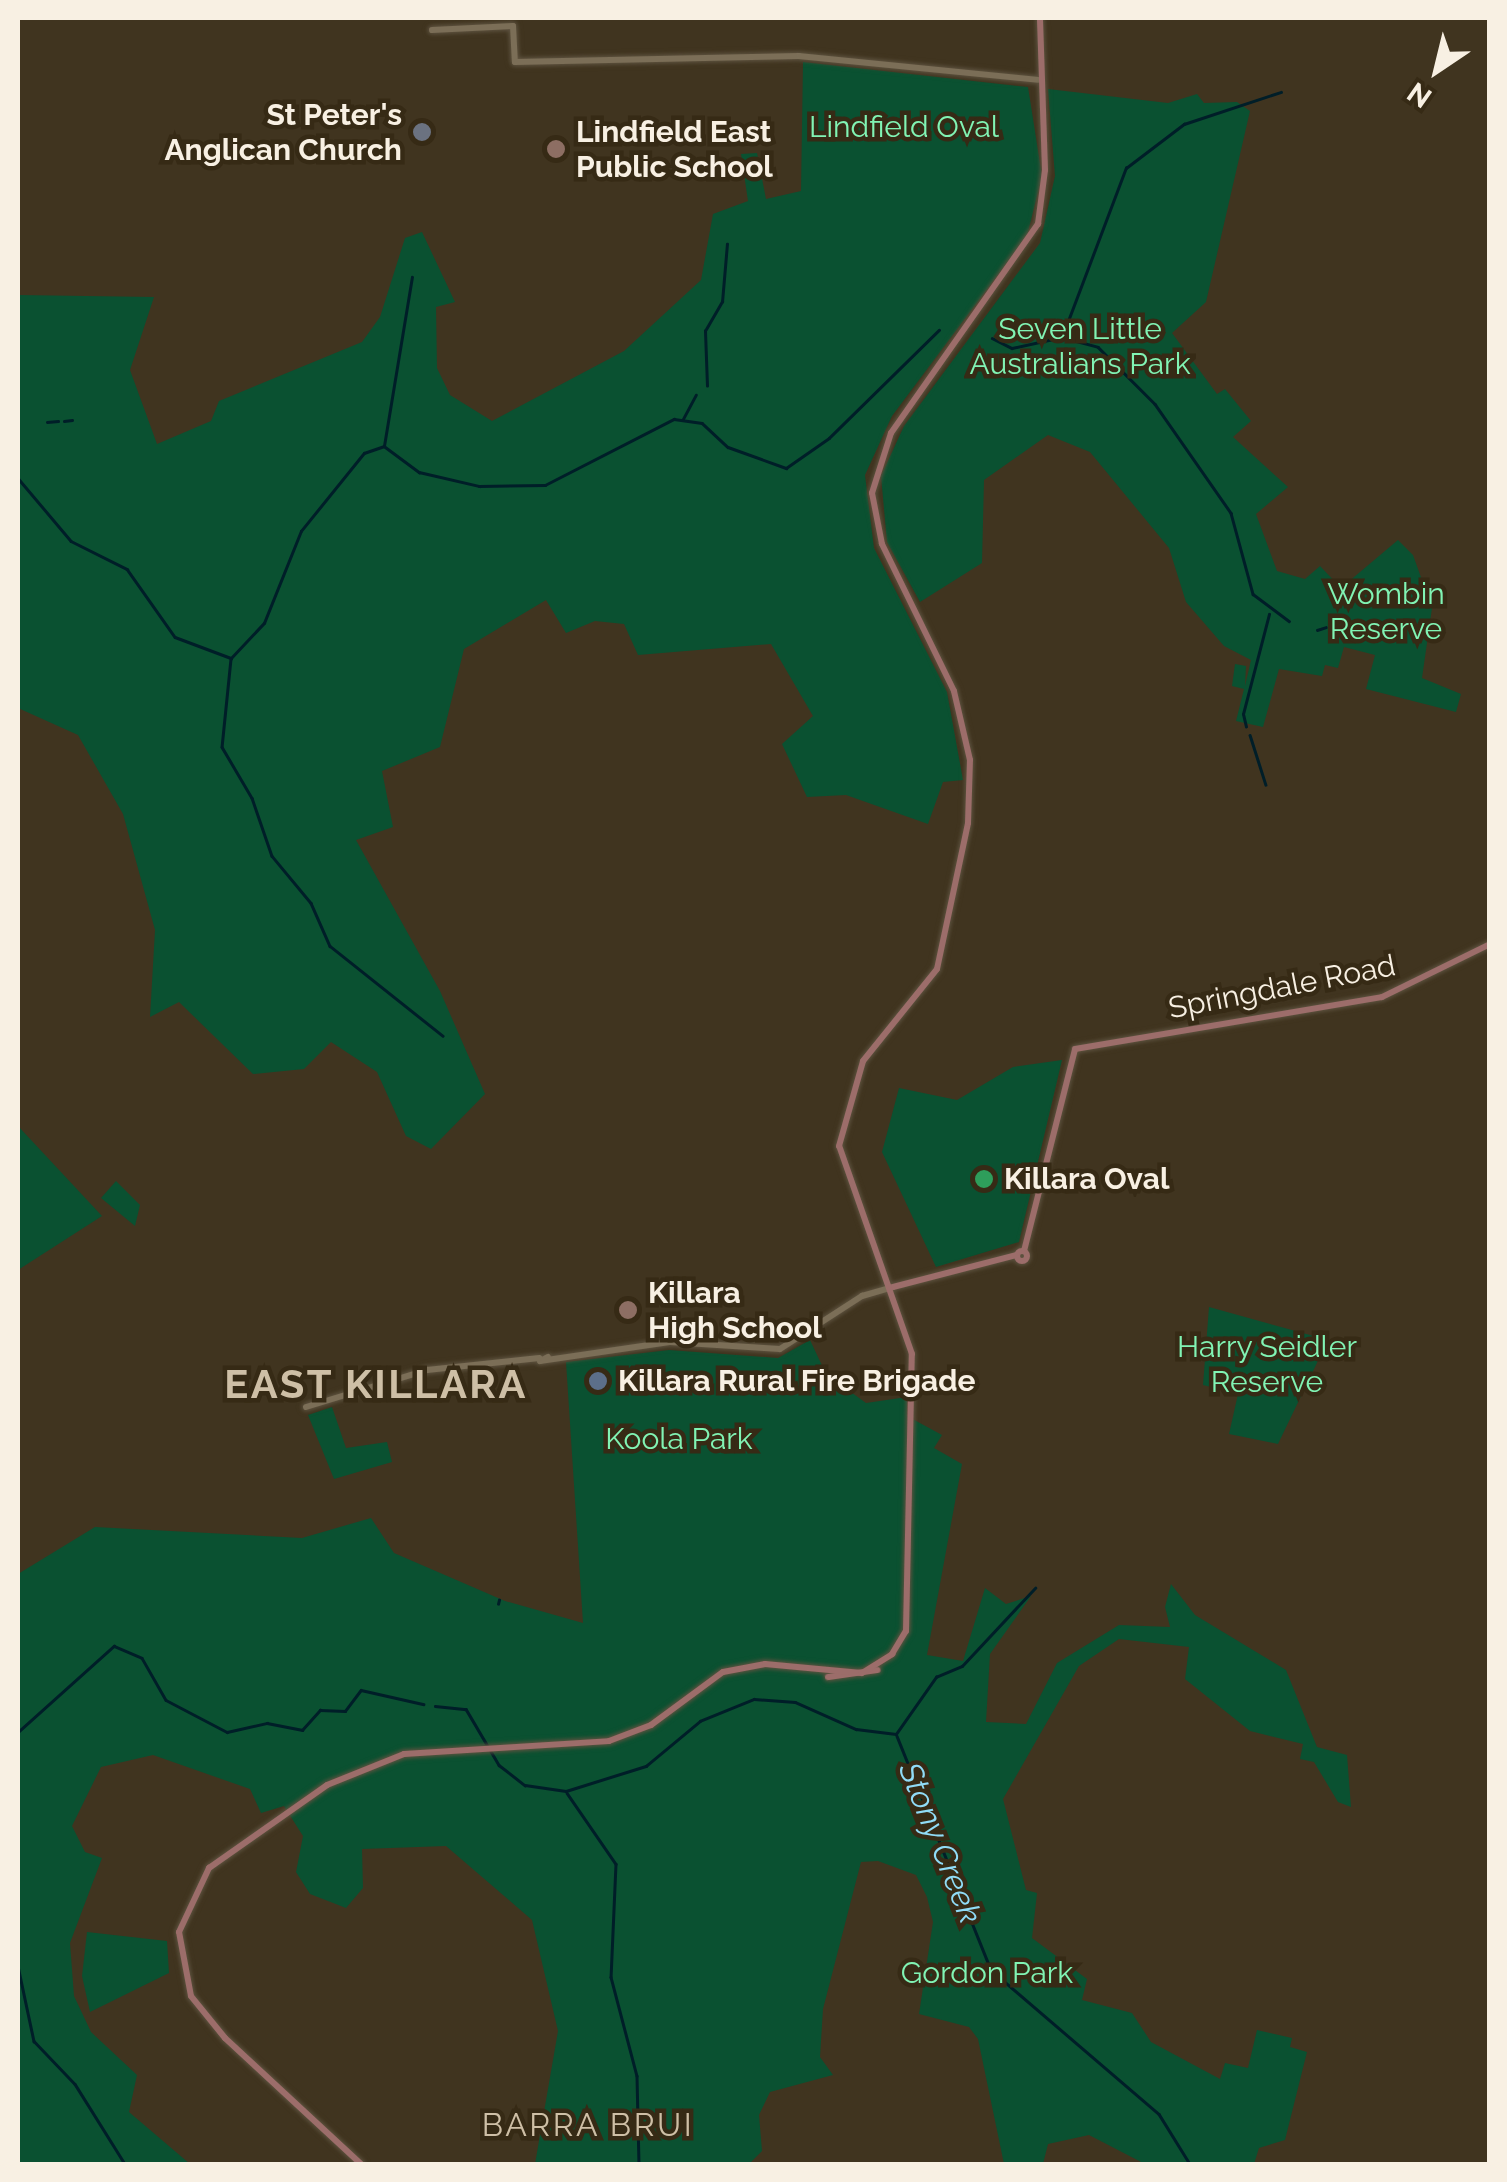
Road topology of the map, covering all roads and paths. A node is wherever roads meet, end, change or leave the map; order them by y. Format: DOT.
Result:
graph roads {
  1 [pos="1040,18"];
  2 [pos="432,30"];
  3 [pos="1038,80"];
  4 [pos="1490,944"];
  5 [pos="893,1286"];
  6 [pos="306,1407"];
  7 [pos="361,2164"];
  1 -- 3 [label="main road"];
  2 -- 3 [label="street"];
  3 -- 5 [label="main road"];
  4 -- 5 [label="main road, Springdale Road"];
  5 -- 6 [label="street"];
  5 -- 7 [label="main road"];
}
